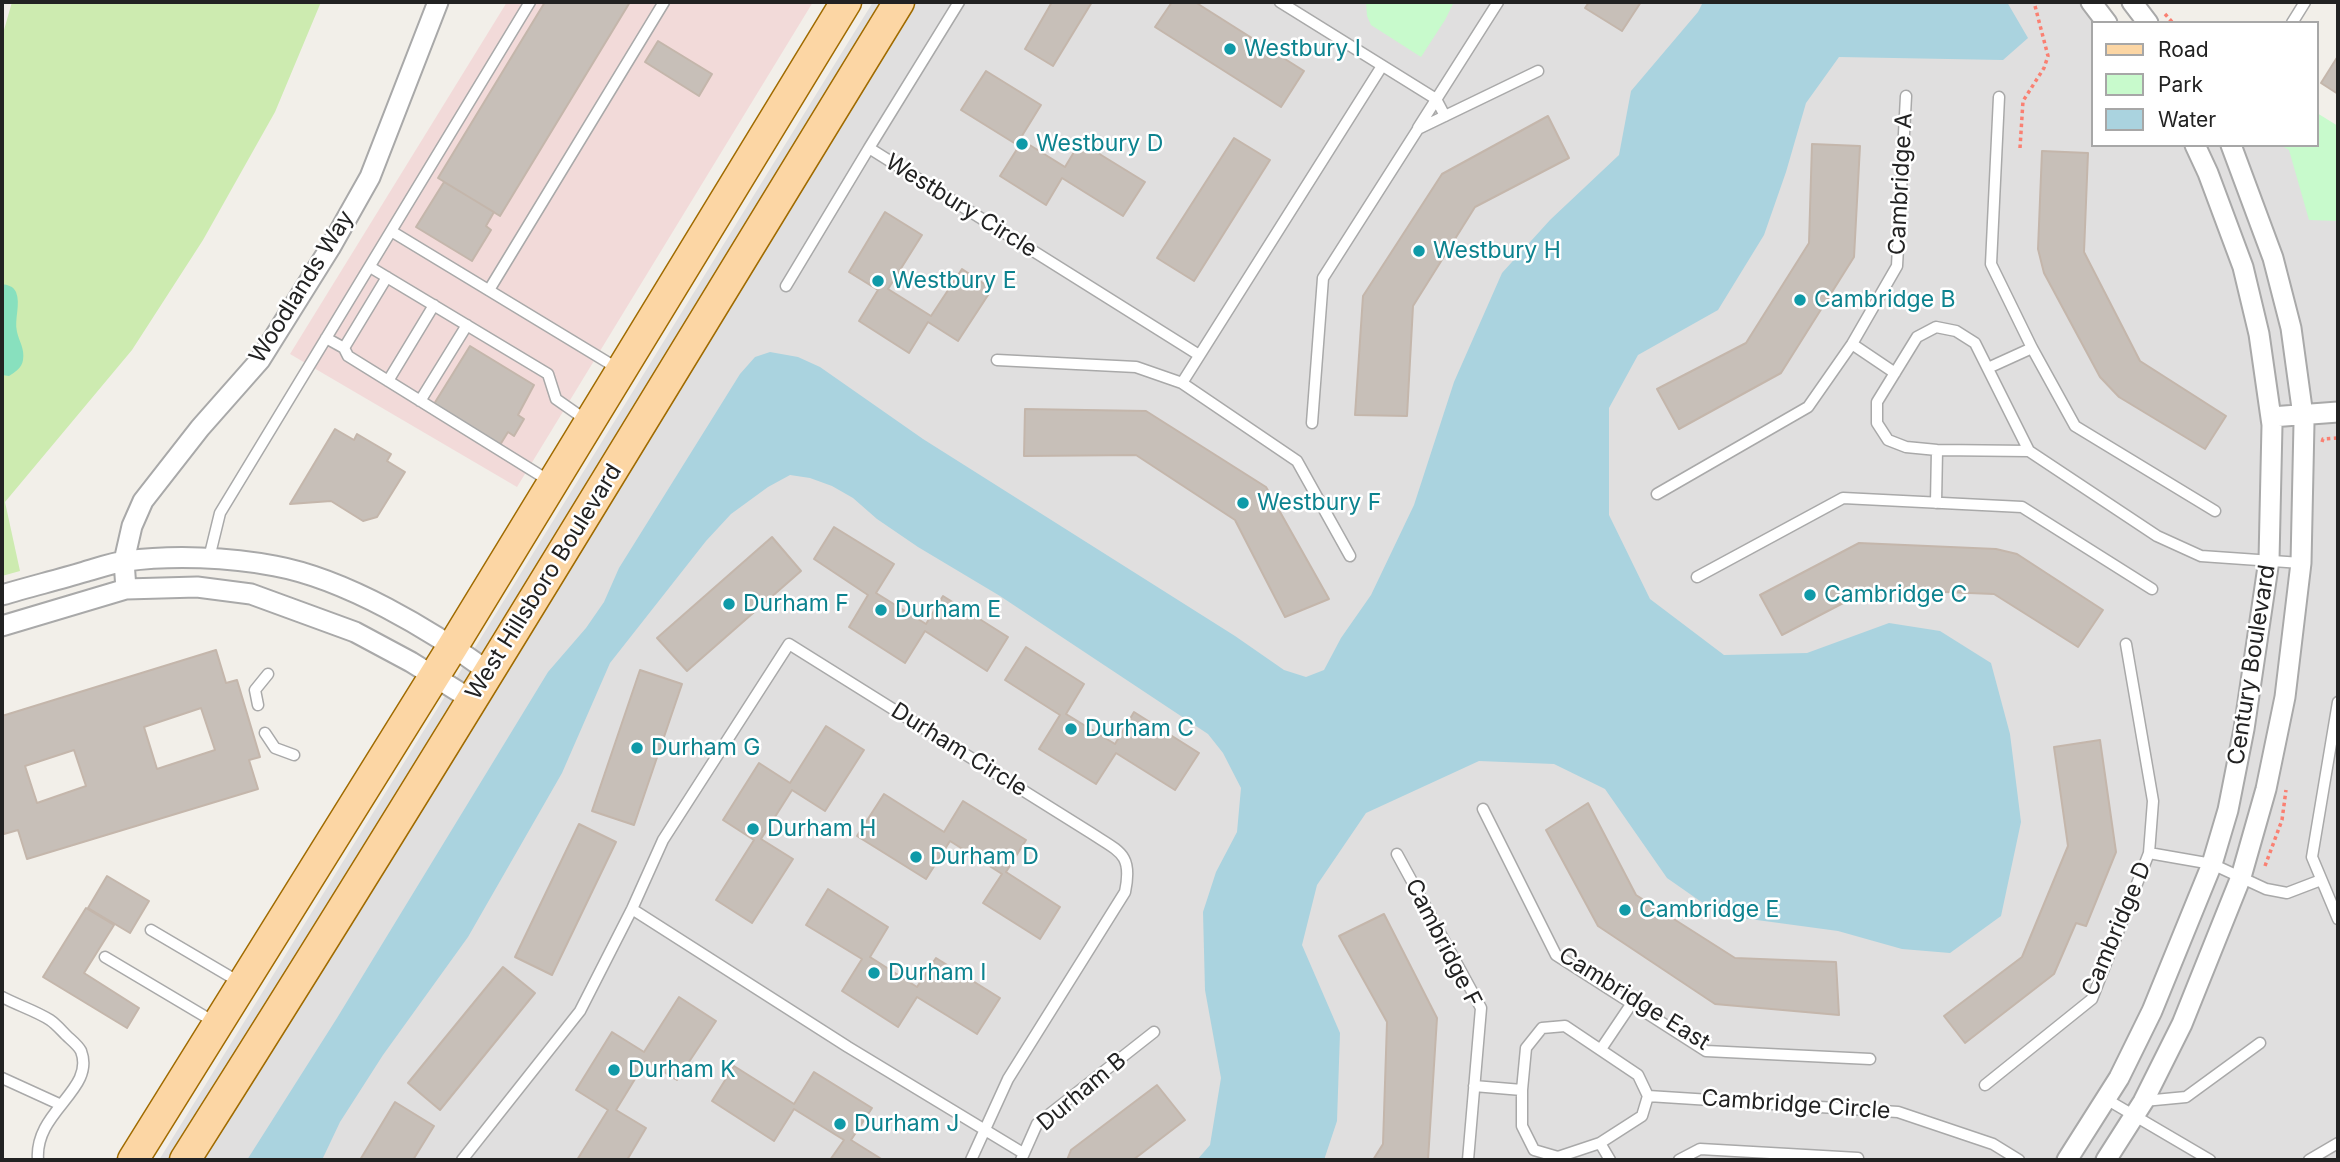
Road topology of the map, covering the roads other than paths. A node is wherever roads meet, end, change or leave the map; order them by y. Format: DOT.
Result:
graph roads {
  1 [pos="438,2"];
  2 [pos="530,2"];
  3 [pos="664,2"];
  4 [pos="846,2"];
  5 [pos="878,2"];
  6 [pos="899,2"];
  7 [pos="959,2"];
  8 [pos="1280,2"];
  9 [pos="1498,2"];
  10 [pos="2091,2"];
  11 [pos="2132,2"];
  12 [pos="2305,2"];
  13 [pos="2105,21"];
  14 [pos="2146,21"];
  15 [pos="2293,21"];
  16 [pos="873,43"];
  17 [pos="1382,66"];
  18 [pos="1538,71"];
  19 [pos="1906,96"];
  20 [pos="1999,97"];
  21 [pos="1436,99"];
  22 [pos="1445,116"];
  23 [pos="1418,129"];
  24 [pos="2196,147"];
  25 [pos="2232,147"];
  26 [pos="869,148"];
  27 [pos="391,230"];
  28 [pos="370,267"];
  29 [pos="387,277"];
  30 [pos="786,286"];
  31 [pos="489,290"];
  32 [pos="434,305"];
  33 [pos="467,326"];
  34 [pos="326,338"];
  35 [pos="1852,344"];
  36 [pos="344,348"];
  37 [pos="2032,348"];
  38 [pos="1199,355"];
  39 [pos="997,360"];
  40 [pos="1988,368"];
  41 [pos="621,370"];
  42 [pos="1895,373"];
  43 [pos="388,381"];
  44 [pos="1182,383"];
  45 [pos="420,401"];
  46 [pos="2338,412"];
  47 [pos="2303,414"];
  48 [pos="2271,417"];
  49 [pos="589,422"];
  50 [pos="1312,423"];
  51 [pos="1937,450"];
  52 [pos="2029,451"];
  53 [pos="552,483"];
  54 [pos="1657,494"];
  55 [pos="1936,503"];
  56 [pos="2214,511"];
  57 [pos="1350,556"];
  58 [pos="209,559"];
  59 [pos="2269,560"];
  60 [pos="124,561"];
  61 [pos="2301,563"];
  62 [pos="1697,577"];
  63 [pos="126,589"];
  64 [pos="2152,589"];
  65 [pos="2,594"];
  66 [pos="2,626"];
  67 [pos="2126,644"];
  68 [pos="453,646"];
  69 [pos="489,672"];
  70 [pos="268,674"];
  71 [pos="433,677"];
  72 [pos="472,700"];
  73 [pos="2338,702"];
  74 [pos="258,705"];
  75 [pos="265,733"];
  76 [pos="294,755"];
  77 [pos="1483,809"];
  78 [pos="2149,853"];
  79 [pos="1397,854"];
  80 [pos="2212,864"];
  81 [pos="2241,877"];
  82 [pos="2321,880"];
  83 [pos="632,909"];
  84 [pos="2338,919"];
  85 [pos="151,930"];
  86 [pos="105,957"];
  87 [pos="243,984"];
  88 [pos="2,997"];
  89 [pos="1632,1003"];
  90 [pos="218,1025"];
  91 [pos="1154,1032"];
  92 [pos="2260,1044"];
  93 [pos="1601,1049"];
  94 [pos="1870,1059"];
  95 [pos="2,1078"];
  96 [pos="1985,1085"];
  97 [pos="1474,1086"];
  98 [pos="1522,1090"];
  99 [pos="1648,1096"];
  100 [pos="2106,1099"];
  101 [pos="60,1104"];
  102 [pos="2139,1108"];
  103 [pos="984,1129"];
  104 [pos="1600,1143"];
  105 [pos="2338,1143"];
  106 [pos="1022,1156"];
  107 [pos="1858,1158"];
  108 [pos="38,1160"];
  109 [pos="133,1160"];
  110 [pos="185,1160"];
  111 [pos="462,1160"];
  112 [pos="971,1160"];
  113 [pos="1468,1160"];
  114 [pos="1610,1160"];
  115 [pos="1679,1160"];
  116 [pos="2018,1160"];
  117 [pos="2067,1160"];
  118 [pos="2106,1160"];
  119 [pos="2210,1160"];
  120 [pos="2309,1160"];
  1 -- 60 [label="street, Woodlands Way"];
  2 -- 27 [label="lane"];
  3 -- 31 [label="lane"];
  4 -- 41 [label="main road, West Hillsboro Boulevard"];
  5 -- 16 [label="main road"];
  6 -- 16 [label="main road, West Hillsboro Boulevard"];
  7 -- 26 [label="lane, Westbury Circle"];
  8 -- 17 [label="lane"];
  9 -- 21 [label="lane"];
  10 -- 13 [label="street"];
  11 -- 14 [label="street"];
  12 -- 15 [label="lane"];
  16 -- 69 [label="main road, West Hillsboro Boulevard"];
  17 -- 21 [label="lane"];
  17 -- 38 [label="lane"];
  18 -- 22 [label="lane"];
  19 -- 35 [label="lane, Cambridge A"];
  20 -- 37 [label="lane"];
  21 -- 22 [label="lane"];
  21 -- 23 [label="lane"];
  22 -- 23 [label="lane"];
  23 -- 50 [label="lane"];
  24 -- 48 [label="street, Century Boulevard"];
  25 -- 47 [label="street, Century Boulevard"];
  26 -- 30 [label="lane"];
  26 -- 38 [label="lane, Westbury Circle"];
  27 -- 28 [label="lane"];
  27 -- 31 [label="lane"];
  28 -- 29 [label="lane"];
  28 -- 34 [label="lane"];
  29 -- 32 [label="lane"];
  29 -- 36 [label="lane"];
  31 -- 41 [label="lane"];
  32 -- 33 [label="lane"];
  32 -- 43 [label="lane"];
  33 -- 45 [label="lane"];
  33 -- 49 [label="lane"];
  34 -- 36 [label="lane"];
  34 -- 58 [label="lane"];
  35 -- 42 [label="lane"];
  35 -- 54 [label="lane, Cambridge A"];
  36 -- 43 [label="lane"];
  37 -- 40 [label="lane"];
  37 -- 56 [label="lane"];
  38 -- 44 [label="lane"];
  39 -- 44 [label="lane"];
  40 -- 42 [label="lane"];
  40 -- 52 [label="lane"];
  41 -- 49 [label="main road, West Hillsboro Boulevard"];
  42 -- 51 [label="lane"];
  43 -- 45 [label="lane"];
  44 -- 57 [label="lane"];
  45 -- 53 [label="lane"];
  46 -- 47 [label="street"];
  47 -- 48 [label="street"];
  47 -- 61 [label="street, Century Boulevard"];
  48 -- 59 [label="street, Century Boulevard"];
  49 -- 53 [label="main road, West Hillsboro Boulevard"];
  51 -- 52 [label="lane"];
  51 -- 55 [label="lane"];
  52 -- 59 [label="lane"];
  53 -- 68 [label="main road, West Hillsboro Boulevard"];
  55 -- 62 [label="lane"];
  55 -- 64 [label="lane"];
  58 -- 60 [label="street"];
  58 -- 68 [label="street"];
  59 -- 61 [label="lane"];
  59 -- 80 [label="street, Century Boulevard"];
  60 -- 63 [label="street, Woodlands Way"];
  60 -- 65 [label="street"];
  61 -- 81 [label="street, Century Boulevard"];
  63 -- 66 [label="street"];
  63 -- 71 [label="street"];
  67 -- 78 [label="lane, Cambridge D"];
  68 -- 69 [label="street"];
  68 -- 71 [label="main road, West Hillsboro Boulevard"];
  69 -- 72 [label="main road, West Hillsboro Boulevard"];
  70 -- 74 [label="lane"];
  71 -- 72 [label="street"];
  71 -- 87 [label="main road, West Hillsboro Boulevard"];
  72 -- 110 [label="main road, West Hillsboro Boulevard"];
  73 -- 82 [label="lane"];
  75 -- 76 [label="lane"];
  77 -- 89 [label="lane, Cambridge East"];
  78 -- 80 [label="lane"];
  78 -- 96 [label="lane, Cambridge D"];
  79 -- 97 [label="lane, Cambridge F"];
  80 -- 81 [label="lane"];
  80 -- 100 [label="street, Century Boulevard"];
  81 -- 82 [label="lane"];
  81 -- 102 [label="street, Century Boulevard"];
  82 -- 84 [label="lane"];
  83 -- 103 [label="lane"];
  83 -- 103 [label="lane, Durham Circle"];
  83 -- 111 [label="lane, Durham Circle"];
  85 -- 87 [label="lane"];
  86 -- 90 [label="lane"];
  87 -- 90 [label="main road, West Hillsboro Boulevard"];
  88 -- 101 [label="lane"];
  89 -- 93 [label="lane"];
  89 -- 94 [label="lane, Cambridge East"];
  90 -- 109 [label="main road, West Hillsboro Boulevard"];
  91 -- 106 [label="lane, Durham B"];
  92 -- 102 [label="lane"];
  93 -- 98 [label="lane"];
  93 -- 99 [label="lane"];
  95 -- 101 [label="lane"];
  97 -- 98 [label="lane"];
  97 -- 113 [label="lane, Cambridge F"];
  98 -- 104 [label="lane"];
  99 -- 104 [label="lane"];
  99 -- 116 [label="lane, Cambridge Circle"];
  100 -- 102 [label="lane"];
  100 -- 117 [label="street, Century Boulevard"];
  101 -- 108 [label="lane"];
  102 -- 118 [label="street, Century Boulevard"];
  102 -- 119 [label="lane"];
  103 -- 106 [label="lane"];
  103 -- 112 [label="lane, Durham Circle"];
  104 -- 114 [label="lane"];
  105 -- 120 [label="lane"];
  107 -- 115 [label="lane"];
}
